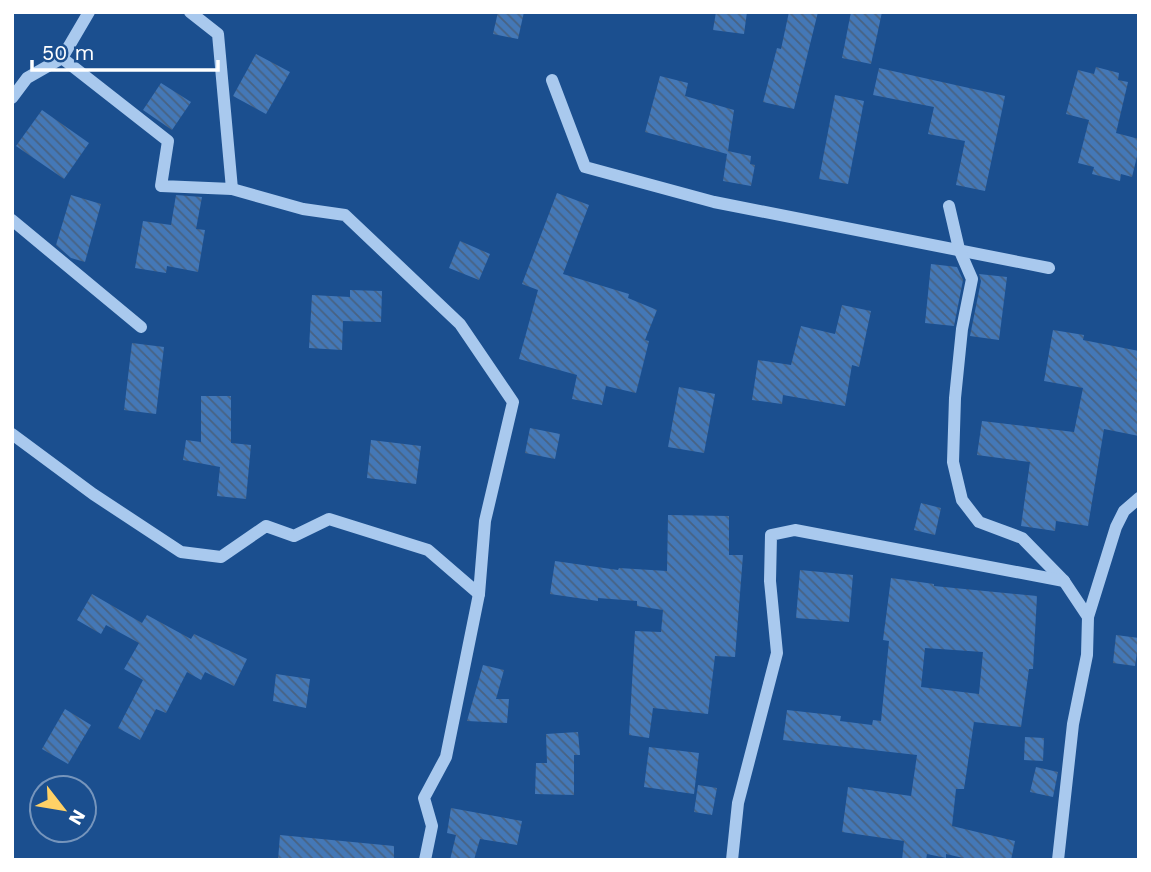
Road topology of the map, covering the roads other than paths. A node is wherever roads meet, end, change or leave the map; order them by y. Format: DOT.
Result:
graph roads {
  1 [pos="89,12"];
  2 [pos="190,12"];
  3 [pos="62,58"];
  4 [pos="552,80"];
  5 [pos="12,99"];
  6 [pos="232,189"];
  7 [pos="949,206"];
  8 [pos="12,219"];
  9 [pos="958,249"];
  10 [pos="1049,268"];
  11 [pos="141,327"];
  12 [pos="12,434"];
  13 [pos="1139,498"];
  14 [pos="1064,581"];
  15 [pos="479,594"];
  16 [pos="1088,617"];
  17 [pos="425,860"];
  18 [pos="732,860"];
  19 [pos="1058,860"];
  1 -- 3 [label="street"];
  2 -- 6 [label="street"];
  3 -- 5 [label="street"];
  3 -- 6 [label="street"];
  4 -- 9 [label="street"];
  6 -- 15 [label="street"];
  7 -- 9 [label="street"];
  8 -- 11 [label="street"];
  9 -- 10 [label="street"];
  9 -- 14 [label="street"];
  12 -- 15 [label="street"];
  13 -- 16 [label="street"];
  14 -- 16 [label="street"];
  14 -- 18 [label="street"];
  15 -- 17 [label="street"];
  16 -- 19 [label="street"];
}
